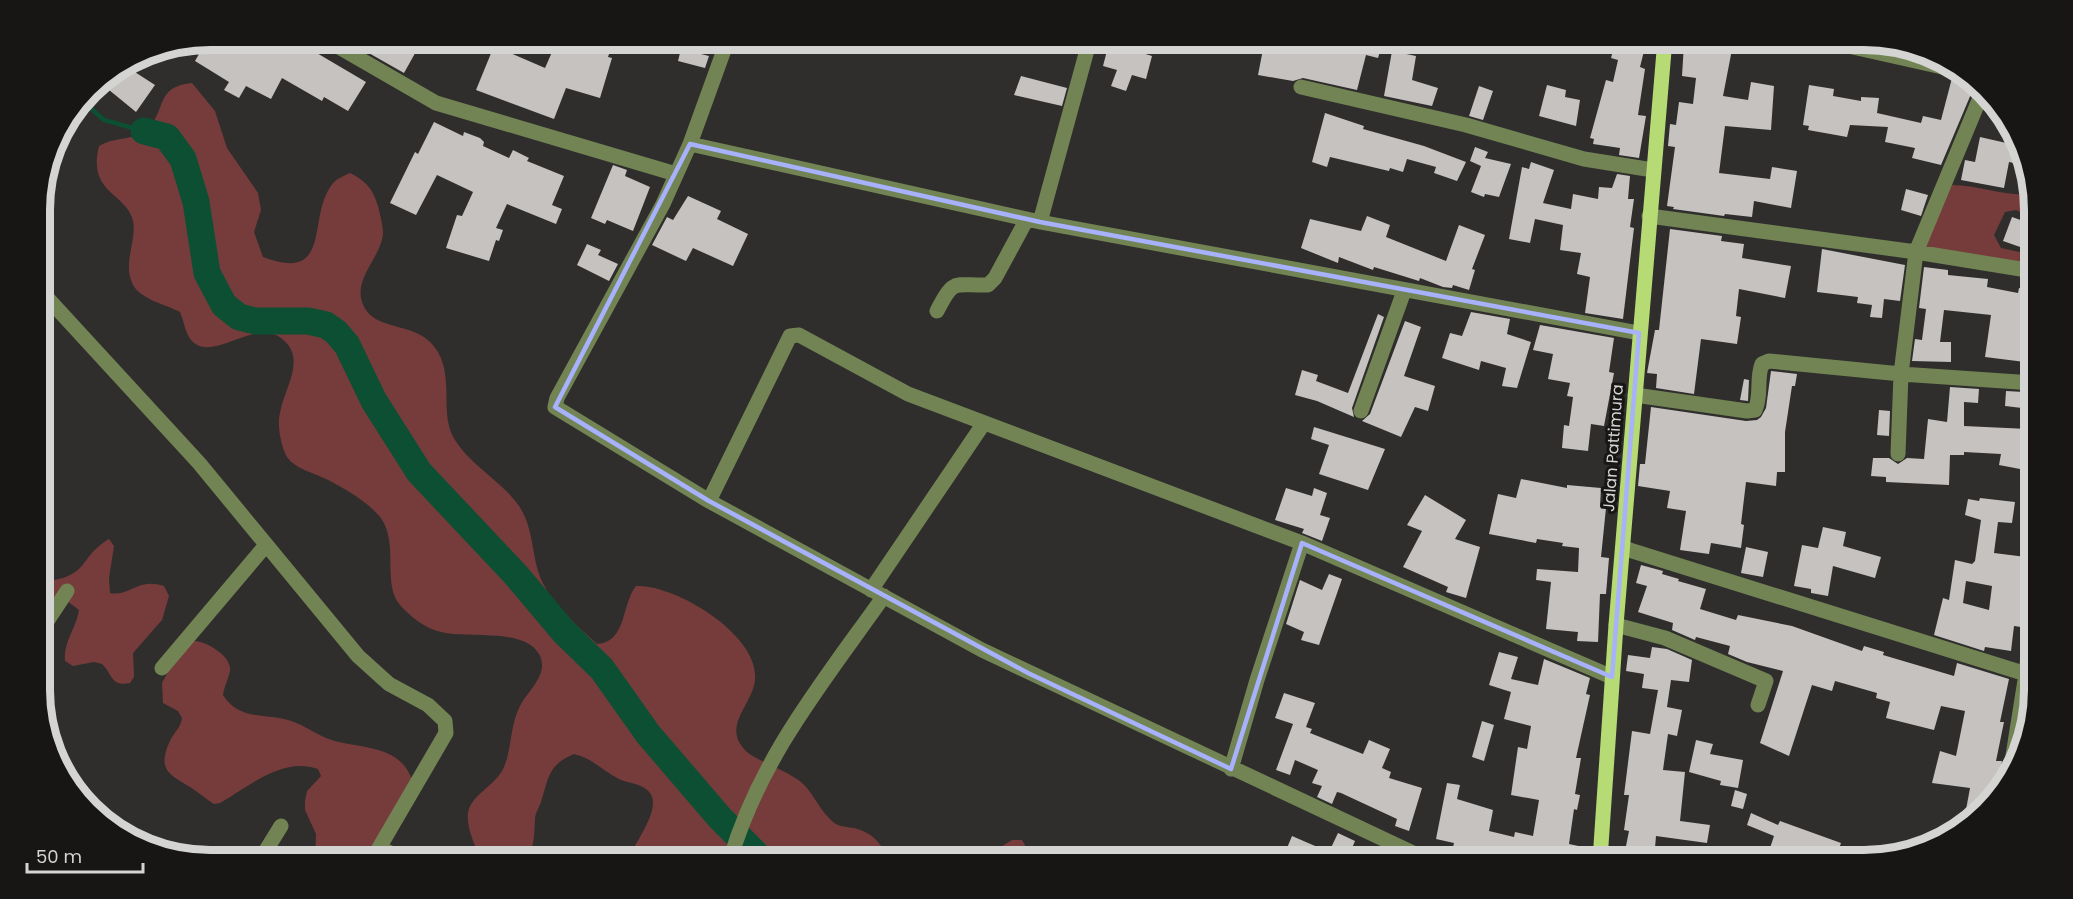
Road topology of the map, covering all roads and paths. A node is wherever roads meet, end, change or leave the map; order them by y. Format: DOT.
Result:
graph roads {
  1 [pos="344,50"];
  2 [pos="724,50"];
  3 [pos="1087,50"];
  4 [pos="1664,50"];
  5 [pos="1301,87"];
  6 [pos="1979,99"];
  7 [pos="690,144"];
  8 [pos="1653,170"];
  9 [pos="676,174"];
  10 [pos="1649,216"];
  11 [pos="1034,220"];
  12 [pos="1916,252"];
  13 [pos="2024,270"];
  14 [pos="1404,291"];
  15 [pos="50,301"];
  16 [pos="937,311"];
  17 [pos="1640,333"];
  18 [pos="1901,374"];
  19 [pos="2024,382"];
  20 [pos="1635,395"];
  21 [pos="1361,411"];
  22 [pos="984,423"];
  23 [pos="1898,454"];
  24 [pos="709,501"];
  25 [pos="1302,543"];
  26 [pos="266,545"];
  27 [pos="1623,549"];
  28 [pos="67,591"];
  29 [pos="877,593"];
  30 [pos="49,618"];
  31 [pos="1616,625"];
  32 [pos="162,668"];
  33 [pos="2024,673"];
  34 [pos="1612,676"];
  35 [pos="2024,687"];
  36 [pos="1758,705"];
  37 [pos="2016,738"];
  38 [pos="1232,769"];
  39 [pos="281,826"];
  40 [pos="1405,849"];
  41 [pos="1601,849"];
  42 [pos="266,850"];
  43 [pos="378,850"];
  44 [pos="733,850"];
  1 -- 9 [label="street"];
  2 -- 7 [label="street"];
  3 -- 11 [label="street"];
  4 -- 8 [label="main road, Jalan Pattimura"];
  5 -- 8 [label="street"];
  6 -- 12 [label="street"];
  7 -- 9 [label="street"];
  7 -- 11 [label="street"];
  8 -- 10 [label="main road, Jalan Pattimura"];
  9 -- 24 [label="street"];
  10 -- 12 [label="street"];
  10 -- 17 [label="main road, Jalan Pattimura"];
  11 -- 14 [label="street"];
  11 -- 16 [label="street"];
  12 -- 13 [label="street"];
  12 -- 18 [label="street"];
  14 -- 17 [label="street"];
  14 -- 21 [label="street"];
  15 -- 26 [label="street"];
  17 -- 20 [label="main road, Jalan Pattimura"];
  18 -- 19 [label="street"];
  18 -- 20 [label="street"];
  18 -- 23 [label="street"];
  20 -- 27 [label="main road, Jalan Pattimura"];
  22 -- 24 [label="street"];
  22 -- 25 [label="street"];
  22 -- 29 [label="street"];
  24 -- 29 [label="street"];
  25 -- 34 [label="street"];
  25 -- 38 [label="street"];
  26 -- 32 [label="street"];
  26 -- 43 [label="street"];
  27 -- 31 [label="main road, Jalan Pattimura"];
  27 -- 33 [label="street"];
  28 -- 30 [label="street"];
  29 -- 38 [label="street"];
  29 -- 44 [label="street"];
  31 -- 34 [label="main road, Jalan Pattimura"];
  31 -- 36 [label="street"];
  34 -- 41 [label="main road, Jalan Pattimura"];
  35 -- 37 [label="street"];
  38 -- 40 [label="street"];
  39 -- 42 [label="street"];
}
